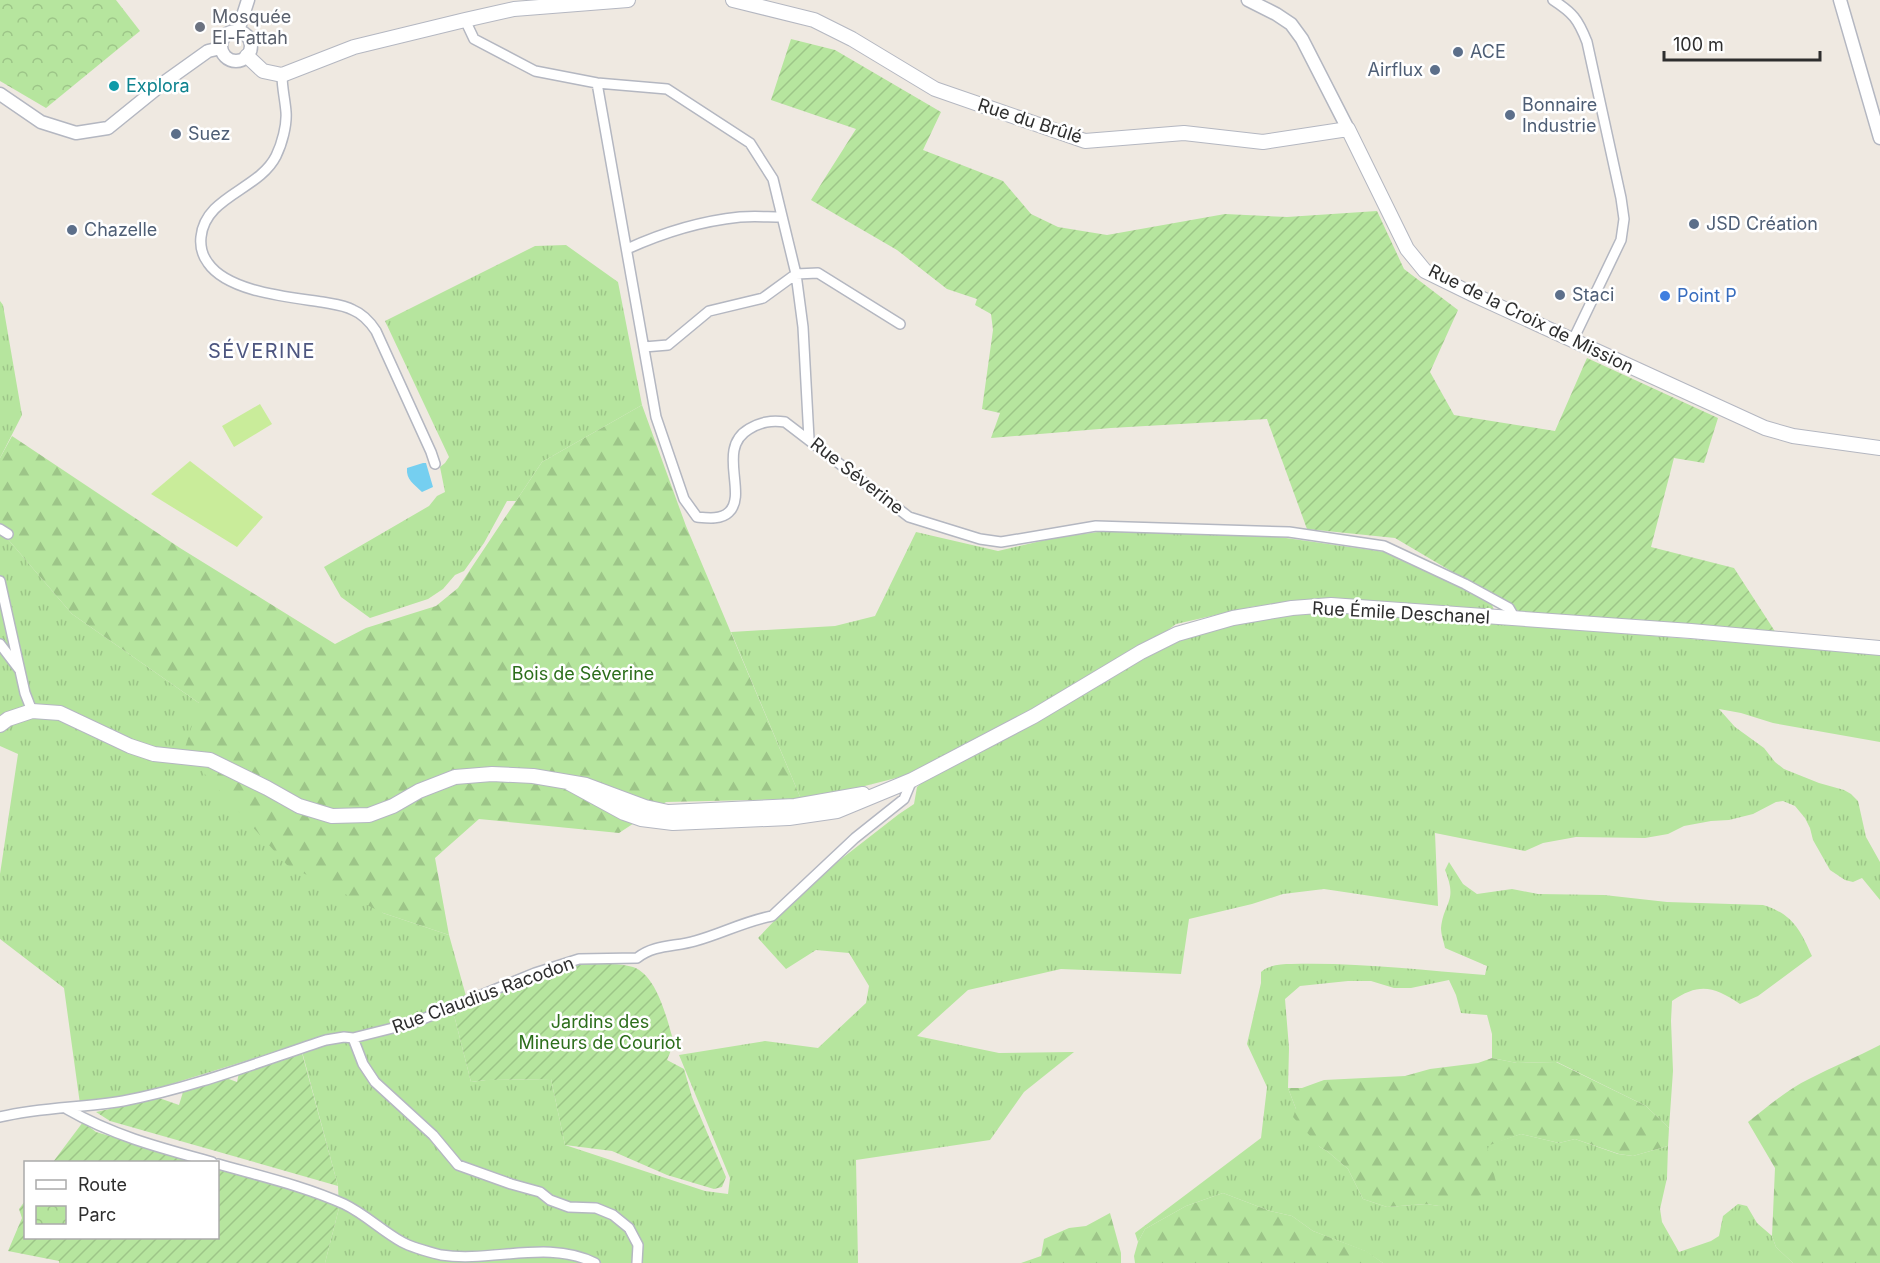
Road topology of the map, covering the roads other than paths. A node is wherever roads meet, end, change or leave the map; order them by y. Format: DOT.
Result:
graph roads {
  1 [pos="248,0"];
  2 [pos="628,0"];
  3 [pos="733,0"];
  4 [pos="1248,0"];
  5 [pos="1553,0"];
  6 [pos="1840,0"];
  7 [pos="607,1"];
  8 [pos="465,20"];
  9 [pos="238,31"];
  10 [pos="221,48"];
  11 [pos="247,56"];
  12 [pos="282,75"];
  13 [pos="597,83"];
  14 [pos="0,94"];
  15 [pos="1348,129"];
  16 [pos="1880,138"];
  17 [pos="782,217"];
  18 [pos="627,249"];
  19 [pos="796,274"];
  20 [pos="900,324"];
  21 [pos="1573,340"];
  22 [pos="644,347"];
  23 [pos="809,439"];
  24 [pos="1880,448"];
  25 [pos="435,464"];
  26 [pos="0,582"];
  27 [pos="1516,620"];
  28 [pos="0,644"];
  29 [pos="1880,648"];
  30 [pos="21,671"];
  31 [pos="32,711"];
  32 [pos="0,724"];
  33 [pos="912,780"];
  34 [pos="352,1038"];
  35 [pos="67,1109"];
  36 [pos="0,1117"];
  37 [pos="208,1161"];
  38 [pos="219,1164"];
  39 [pos="596,1263"];
  40 [pos="637,1263"];
  1 -- 9 [label="street"];
  2 -- 7 [label="main road"];
  3 -- 15 [label="main road, Rue du Brûlé"];
  4 -- 15 [label="street, Rue de la Croix de Mission"];
  5 -- 21 [label="street"];
  6 -- 16 [label="street"];
  7 -- 8 [label="main road"];
  8 -- 12 [label="main road"];
  8 -- 13 [label="street"];
  9 -- 10 [label="street"];
  9 -- 11 [label="street"];
  10 -- 11 [label="street"];
  10 -- 14 [label="street"];
  11 -- 12 [label="main road"];
  12 -- 25 [label="street"];
  13 -- 17 [label="street"];
  13 -- 18 [label="street, Rue Séverine"];
  15 -- 21 [label="main road, Rue de la Croix de Mission"];
  17 -- 18 [label="street"];
  17 -- 19 [label="street"];
  18 -- 22 [label="street, Rue Séverine"];
  19 -- 20 [label="street"];
  19 -- 22 [label="street"];
  19 -- 23 [label="street"];
  21 -- 24 [label="main road, Rue de la Croix de Mission"];
  22 -- 23 [label="street, Rue Séverine"];
  23 -- 27 [label="street, Rue Séverine"];
  26 -- 30 [label="street"];
  27 -- 29 [label="main road, Rue Émile Deschanel"];
  27 -- 33 [label="main road, Rue Émile Deschanel"];
  28 -- 30 [label="street"];
  30 -- 31 [label="street"];
  31 -- 32 [label="main road, Rue Émile Deschanel"];
  31 -- 33 [label="main road, Rue Émile Deschanel"];
  33 -- 34 [label="street, Rue Claudius Racodon"];
  34 -- 35 [label="street, Rue Claudius Racodon"];
  34 -- 40 [label="street"];
  35 -- 36 [label="street, Rue Claudius Racodon"];
  35 -- 37 [label="street"];
  38 -- 39 [label="street"];
}
